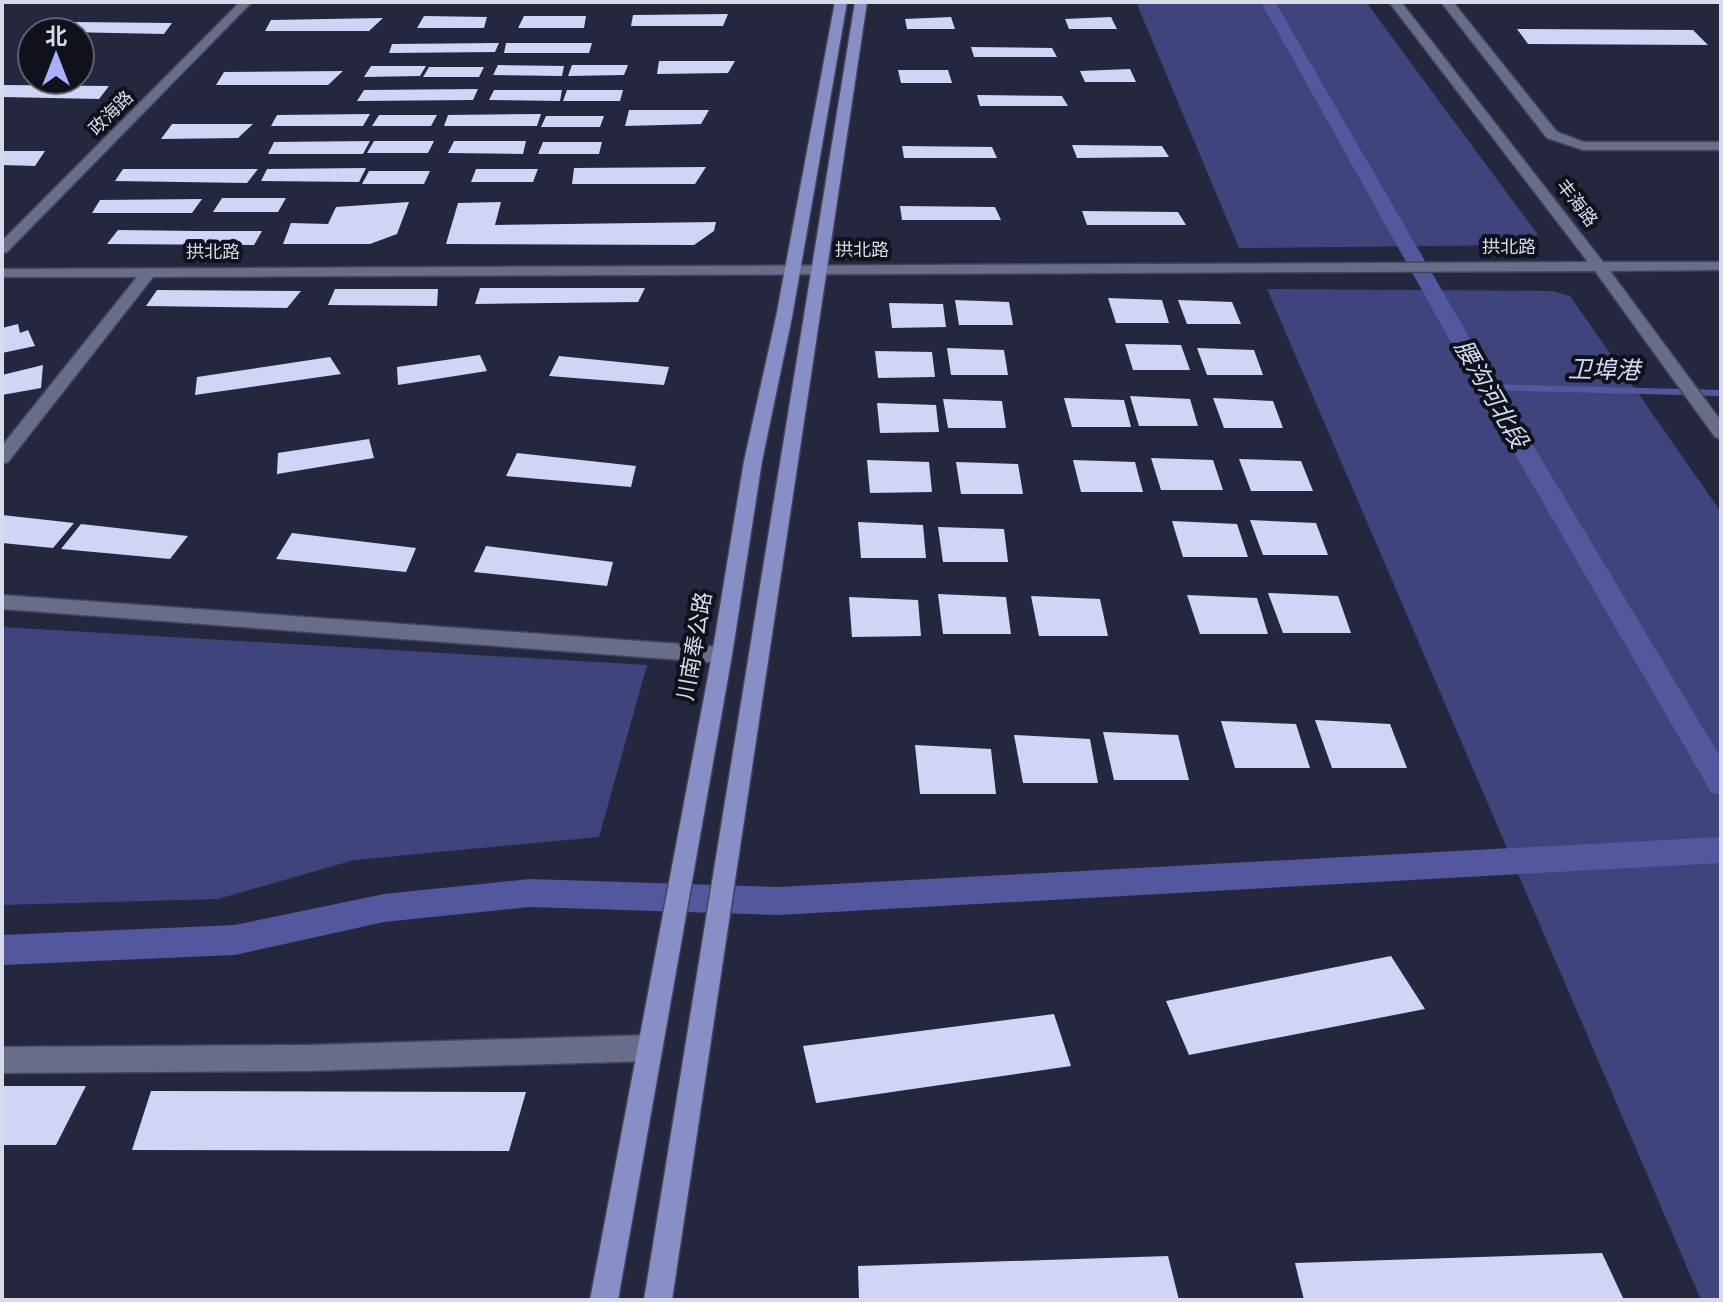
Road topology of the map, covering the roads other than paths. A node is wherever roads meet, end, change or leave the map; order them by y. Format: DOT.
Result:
graph roads {
  1 [pos="246,2"];
  2 [pos="841,2"];
  3 [pos="861,2"];
  4 [pos="1395,2"];
  5 [pos="1447,2"];
  6 [pos="1721,146"];
  7 [pos="2,249"];
  8 [pos="1721,266"];
  9 [pos="1600,267"];
  10 [pos="793,270"];
  11 [pos="820,270"];
  12 [pos="149,272"];
  13 [pos="2,273"];
  14 [pos="1721,433"];
  15 [pos="2,458"];
  16 [pos="2,602"];
  17 [pos="722,655"];
  18 [pos="650,1048"];
  19 [pos="2,1060"];
  20 [pos="604,1300"];
  21 [pos="658,1300"];
  1 -- 7 [label="street, 政海路"];
  2 -- 10 [label="main road, 川南奉公路"];
  3 -- 11 [label="main road"];
  4 -- 9 [label="street, 丰海路"];
  5 -- 6 [label="street"];
  8 -- 9 [label="street, 拱北路"];
  9 -- 11 [label="street, 拱北路"];
  9 -- 14 [label="street, 丰海路"];
  10 -- 11 [label="street, 拱北路"];
  10 -- 12 [label="street, 拱北路"];
  10 -- 17 [label="main road, 川南奉公路"];
  11 -- 21 [label="main road"];
  12 -- 13 [label="street, 拱北路"];
  12 -- 15 [label="street"];
  16 -- 17 [label="street"];
  17 -- 18 [label="main road, 川南奉公路"];
  18 -- 19 [label="street"];
  18 -- 20 [label="main road, 川南奉公路"];
}
